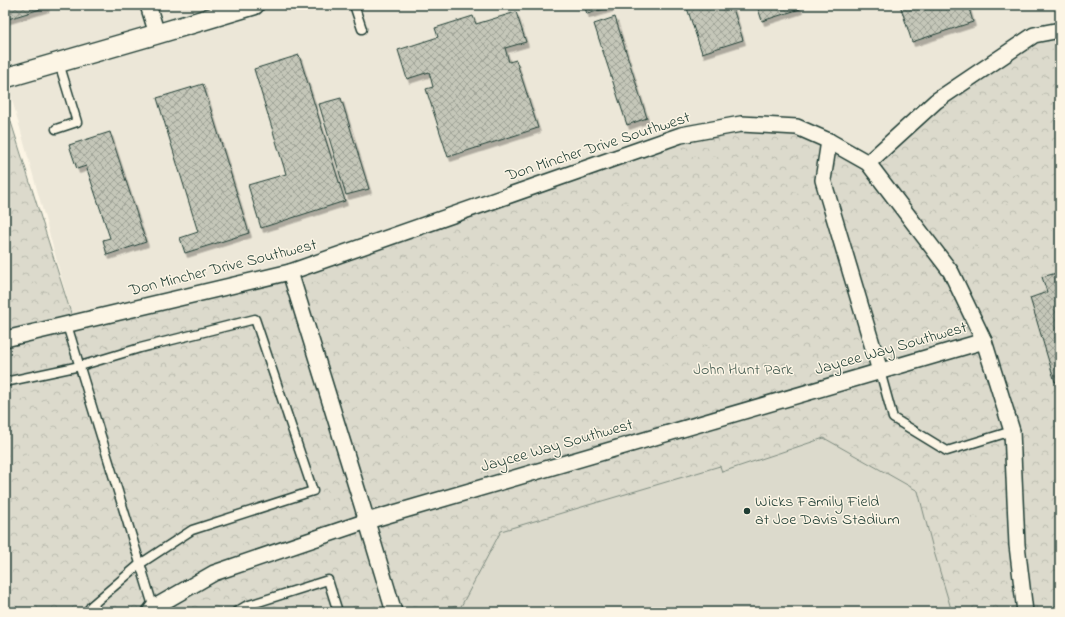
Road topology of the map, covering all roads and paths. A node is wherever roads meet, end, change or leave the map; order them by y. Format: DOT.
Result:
graph roads {
  1 [pos="148,5"];
  2 [pos="254,5"];
  3 [pos="354,5"];
  4 [pos="362,29"];
  5 [pos="1060,30"];
  6 [pos="157,34"];
  7 [pos="58,63"];
  8 [pos="5,78"];
  9 [pos="56,129"];
  10 [pos="829,141"];
  11 [pos="868,163"];
  12 [pos="290,272"];
  13 [pos="67,325"];
  14 [pos="5,339"];
  15 [pos="984,341"];
  16 [pos="80,366"];
  17 [pos="880,371"];
  18 [pos="5,382"];
  19 [pos="1012,431"];
  20 [pos="367,521"];
  21 [pos="140,564"];
  22 [pos="153,611"];
  23 [pos="87,612"];
  24 [pos="236,612"];
  25 [pos="338,612"];
  26 [pos="394,612"];
  27 [pos="1025,612"];
  1 -- 6 [label="street"];
  2 -- 6 [label="street"];
  3 -- 4 [label="lane"];
  5 -- 11 [label="street"];
  6 -- 7 [label="street"];
  7 -- 8 [label="street"];
  7 -- 9 [label="lane"];
  10 -- 11 [label="street, Don Mincher Drive Southwest"];
  10 -- 12 [label="street, Don Mincher Drive Southwest"];
  10 -- 17 [label="street"];
  11 -- 15 [label="street, Don Mincher Drive Southwest"];
  12 -- 13 [label="street, Don Mincher Drive Southwest"];
  12 -- 20 [label="street"];
  13 -- 14 [label="street, Don Mincher Drive Southwest"];
  13 -- 16 [label="lane"];
  15 -- 17 [label="street, Jaycee Way Southwest"];
  15 -- 19 [label="street, Don Mincher Drive Southwest"];
  16 -- 18 [label="lane"];
  16 -- 21 [label="lane"];
  16 -- 21 [label="lane"];
  17 -- 19 [label="lane"];
  17 -- 20 [label="street, Jaycee Way Southwest"];
  19 -- 27 [label="street, Don Mincher Drive Southwest"];
  20 -- 22 [label="street, Jaycee Way Southwest"];
  20 -- 26 [label="street"];
  21 -- 22 [label="lane"];
  21 -- 23 [label="lane"];
  24 -- 25 [label="lane"];
}
